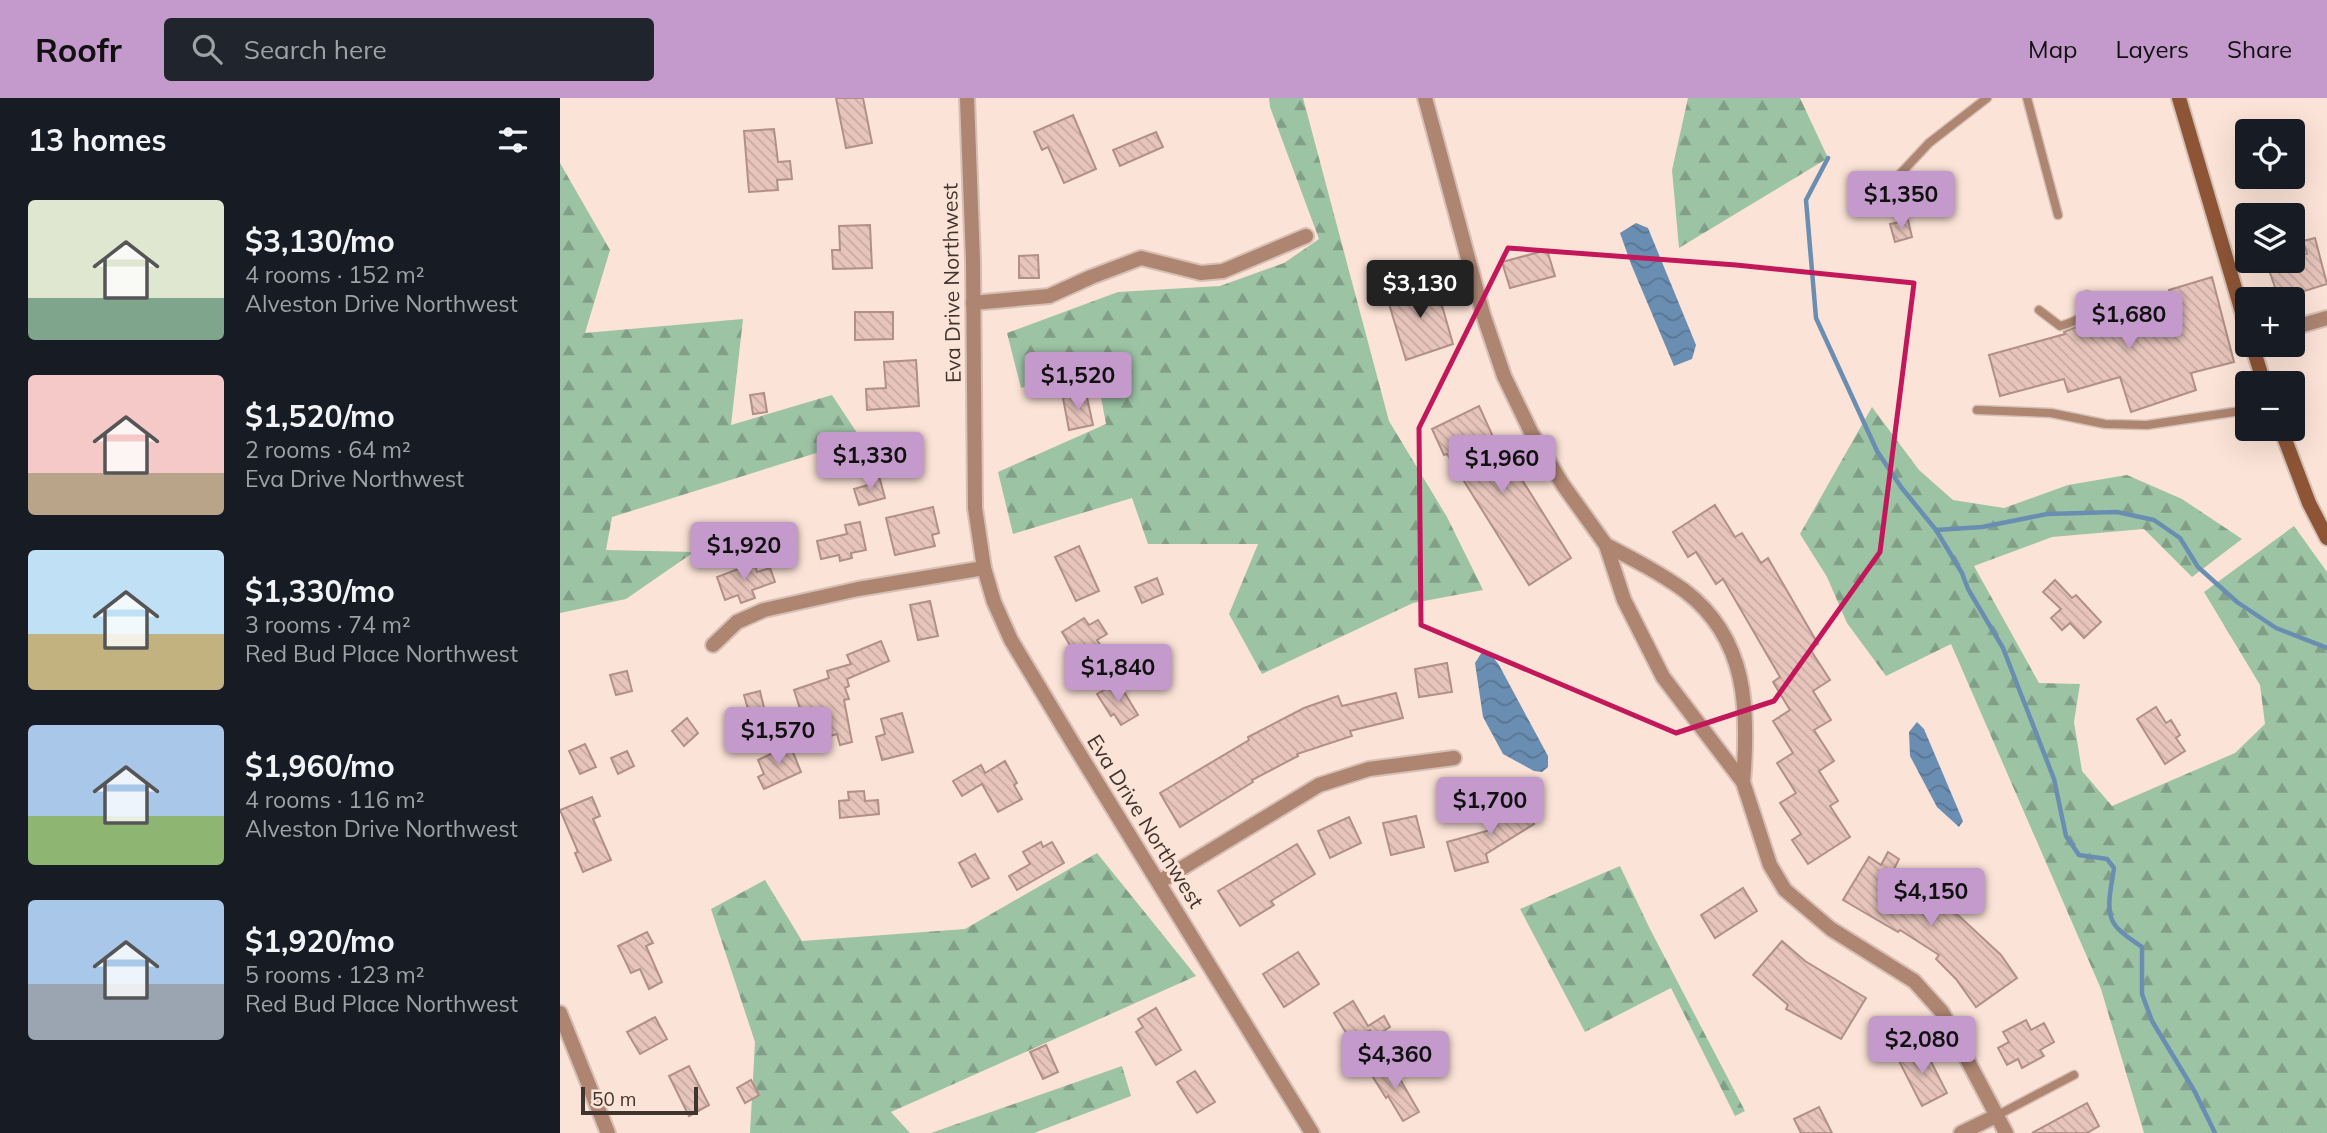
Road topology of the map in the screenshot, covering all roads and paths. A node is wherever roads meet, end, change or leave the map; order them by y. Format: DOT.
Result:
graph roads {
  1 [pos="967,98"];
  2 [pos="1425,98"];
  3 [pos="1987,98"];
  4 [pos="2027,98"];
  5 [pos="2179,98"];
  6 [pos="1896,184"];
  7 [pos="2058,215"];
  8 [pos="1306,236"];
  9 [pos="2235,288"];
  10 [pos="2087,295"];
  11 [pos="973,303"];
  12 [pos="2039,310"];
  13 [pos="2327,318"];
  14 [pos="2305,324"];
  15 [pos="1978,410"];
  16 [pos="2235,412"];
  17 [pos="2286,441"];
  18 [pos="2327,538"];
  19 [pos="1606,545"];
  20 [pos="984,568"];
  21 [pos="713,645"];
  22 [pos="1454,758"];
  23 [pos="1743,782"];
  24 [pos="1159,882"];
  25 [pos="560,1013"];
  26 [pos="2074,1075"];
  27 [pos="1996,1116"];
  28 [pos="608,1133"];
  29 [pos="1312,1133"];
  30 [pos="1961,1133"];
  31 [pos="2006,1133"];
  1 -- 11 [label="street, Eva Drive Northwest"];
  2 -- 19 [label="street"];
  3 -- 6 [label="lane"];
  4 -- 7 [label="lane"];
  5 -- 9 [label="main road"];
  8 -- 11 [label="street"];
  10 -- 12 [label="lane"];
  11 -- 20 [label="street, Eva Drive Northwest"];
  13 -- 14 [label="street"];
  15 -- 16 [label="lane"];
  17 -- 18 [label="main road"];
  19 -- 23 [label="street"];
  19 -- 23 [label="street"];
  20 -- 21 [label="street"];
  20 -- 24 [label="street, Eva Drive Northwest"];
  22 -- 24 [label="street"];
  23 -- 27 [label="street"];
  24 -- 29 [label="street, Eva Drive Northwest"];
  25 -- 28 [label="street"];
  26 -- 27 [label="lane"];
  27 -- 30 [label="street"];
  27 -- 31 [label="street"];
}
